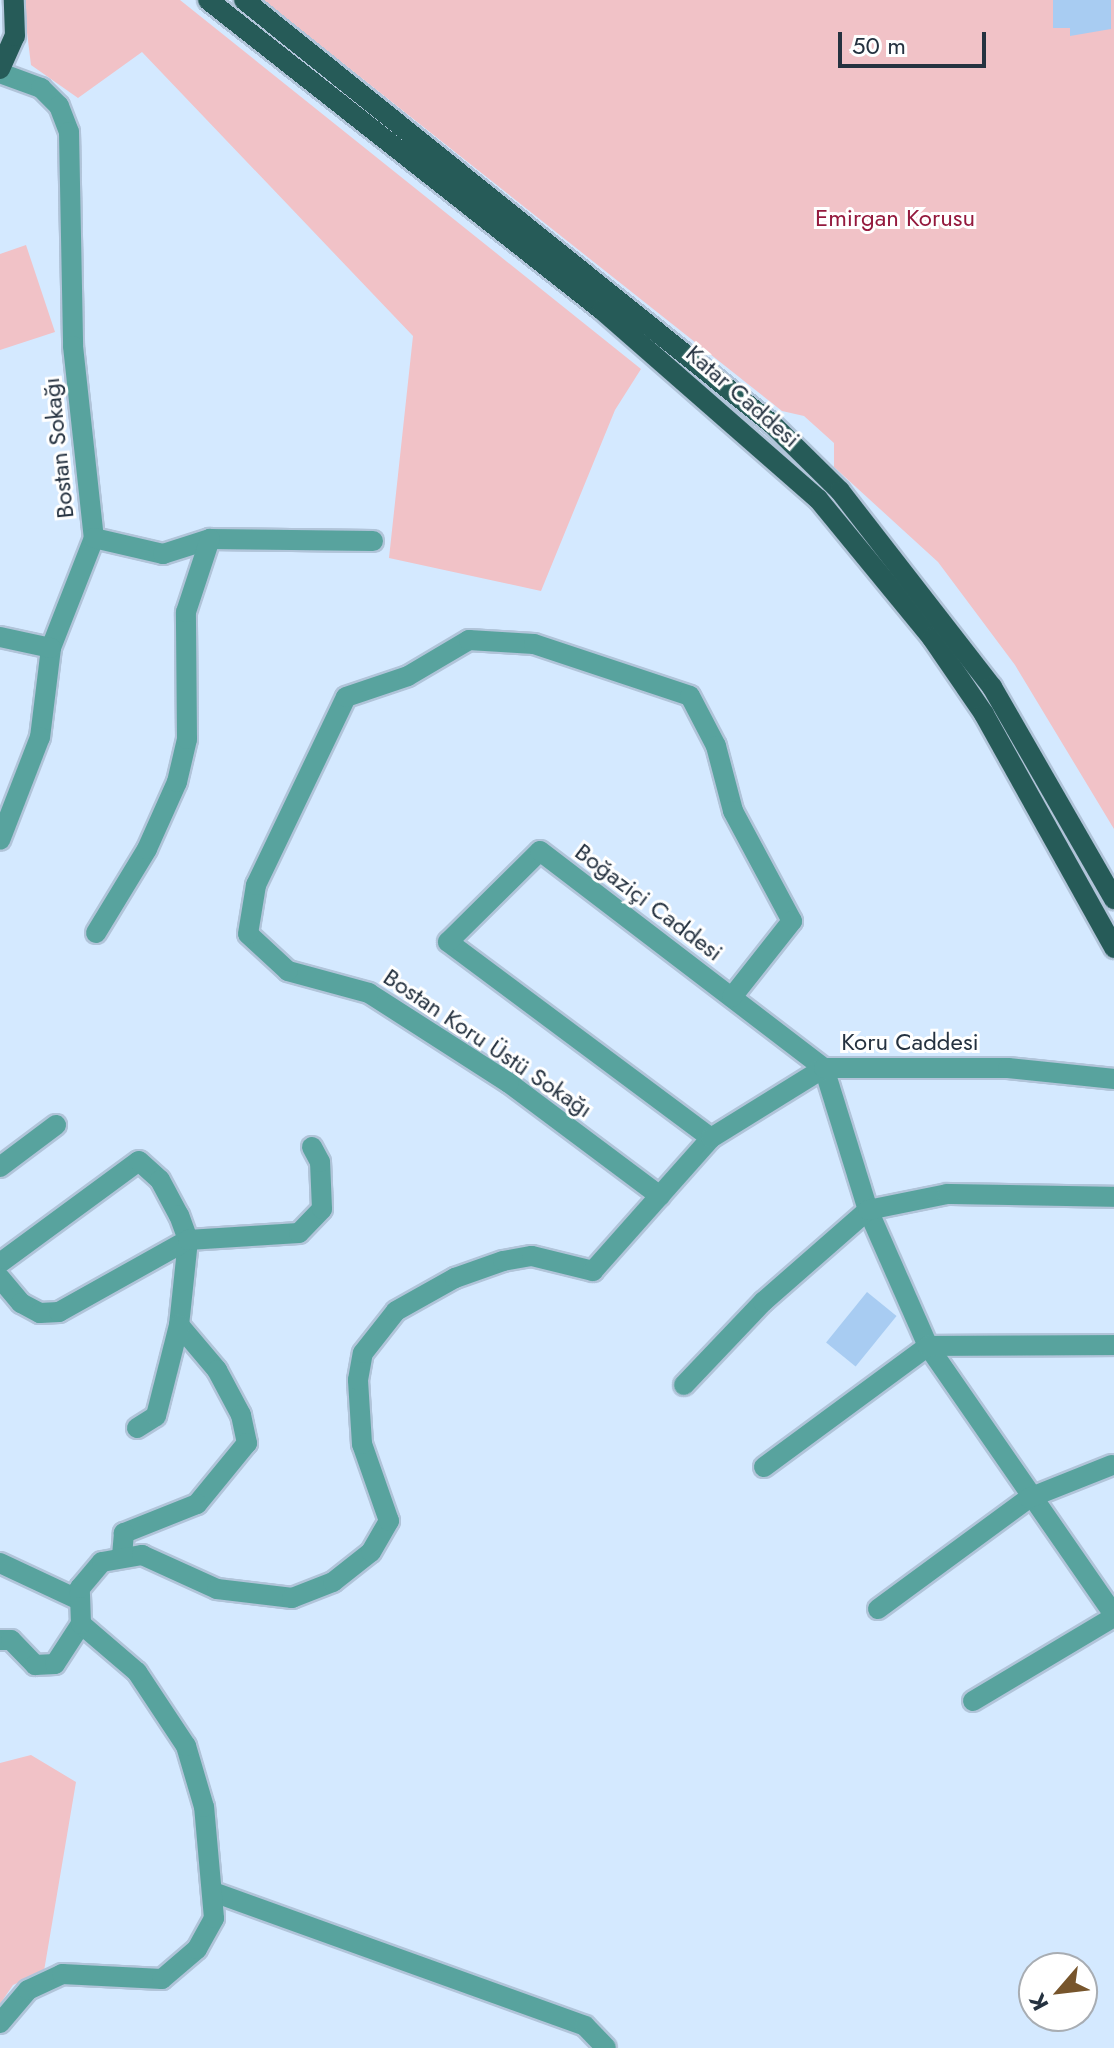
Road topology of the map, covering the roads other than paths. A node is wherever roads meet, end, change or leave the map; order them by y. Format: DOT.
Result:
graph roads {
  1 [pos="14,0"];
  2 [pos="208,0"];
  3 [pos="244,0"];
  4 [pos="0,71"];
  5 [pos="94,538"];
  6 [pos="210,539"];
  7 [pos="373,541"];
  8 [pos="0,637"];
  9 [pos="51,648"];
  10 [pos="0,840"];
  11 [pos="1114,899"];
  12 [pos="96,933"];
  13 [pos="1114,948"];
  14 [pos="732,997"];
  15 [pos="824,1068"];
  16 [pos="1114,1079"];
  17 [pos="56,1125"];
  18 [pos="711,1138"];
  19 [pos="312,1147"];
  20 [pos="0,1167"];
  21 [pos="660,1196"];
  22 [pos="1114,1197"];
  23 [pos="868,1210"];
  24 [pos="188,1240"];
  25 [pos="1,1277"];
  26 [pos="179,1325"];
  27 [pos="1114,1345"];
  28 [pos="928,1346"];
  29 [pos="684,1385"];
  30 [pos="137,1428"];
  31 [pos="1112,1465"];
  32 [pos="764,1467"];
  33 [pos="1029,1498"];
  34 [pos="122,1555"];
  35 [pos="0,1563"];
  36 [pos="77,1599"];
  37 [pos="878,1609"];
  38 [pos="1114,1616"];
  39 [pos="81,1624"];
  40 [pos="0,1640"];
  41 [pos="973,1701"];
  42 [pos="216,1893"];
  43 [pos="0,2023"];
  44 [pos="606,2048"];
  1 -- 4 [label="main road"];
  2 -- 13 [label="main road, Katar Caddesi"];
  3 -- 11 [label="main road, Katar Caddesi"];
  4 -- 5 [label="street, Bostan Sokağı"];
  5 -- 6 [label="street"];
  5 -- 9 [label="street, Bostan Sokağı"];
  6 -- 7 [label="street"];
  6 -- 12 [label="street"];
  8 -- 9 [label="street"];
  9 -- 10 [label="street, Bostan Sokağı"];
  14 -- 15 [label="street, Boğaziçi Caddesi"];
  14 -- 18 [label="street, Boğaziçi Caddesi"];
  14 -- 21 [label="street, Bostan Koru Üstü Sokağı"];
  15 -- 16 [label="street, Koru Caddesi"];
  15 -- 18 [label="street, Koru Caddesi"];
  15 -- 23 [label="street"];
  17 -- 20 [label="street"];
  18 -- 21 [label="street, Koru Caddesi"];
  19 -- 24 [label="street"];
  21 -- 34 [label="street, Koru Caddesi"];
  22 -- 23 [label="street"];
  23 -- 28 [label="street"];
  23 -- 29 [label="street"];
  24 -- 25 [label="street"];
  24 -- 25 [label="street"];
  24 -- 26 [label="street"];
  26 -- 30 [label="street"];
  26 -- 34 [label="street"];
  27 -- 28 [label="street"];
  28 -- 32 [label="street"];
  28 -- 33 [label="street"];
  31 -- 33 [label="street"];
  33 -- 37 [label="street"];
  33 -- 38 [label="street"];
  34 -- 36 [label="street"];
  35 -- 36 [label="street"];
  36 -- 39 [label="street"];
  38 -- 41 [label="street"];
  39 -- 40 [label="street"];
  39 -- 42 [label="street"];
  42 -- 43 [label="street"];
  42 -- 44 [label="street"];
}
